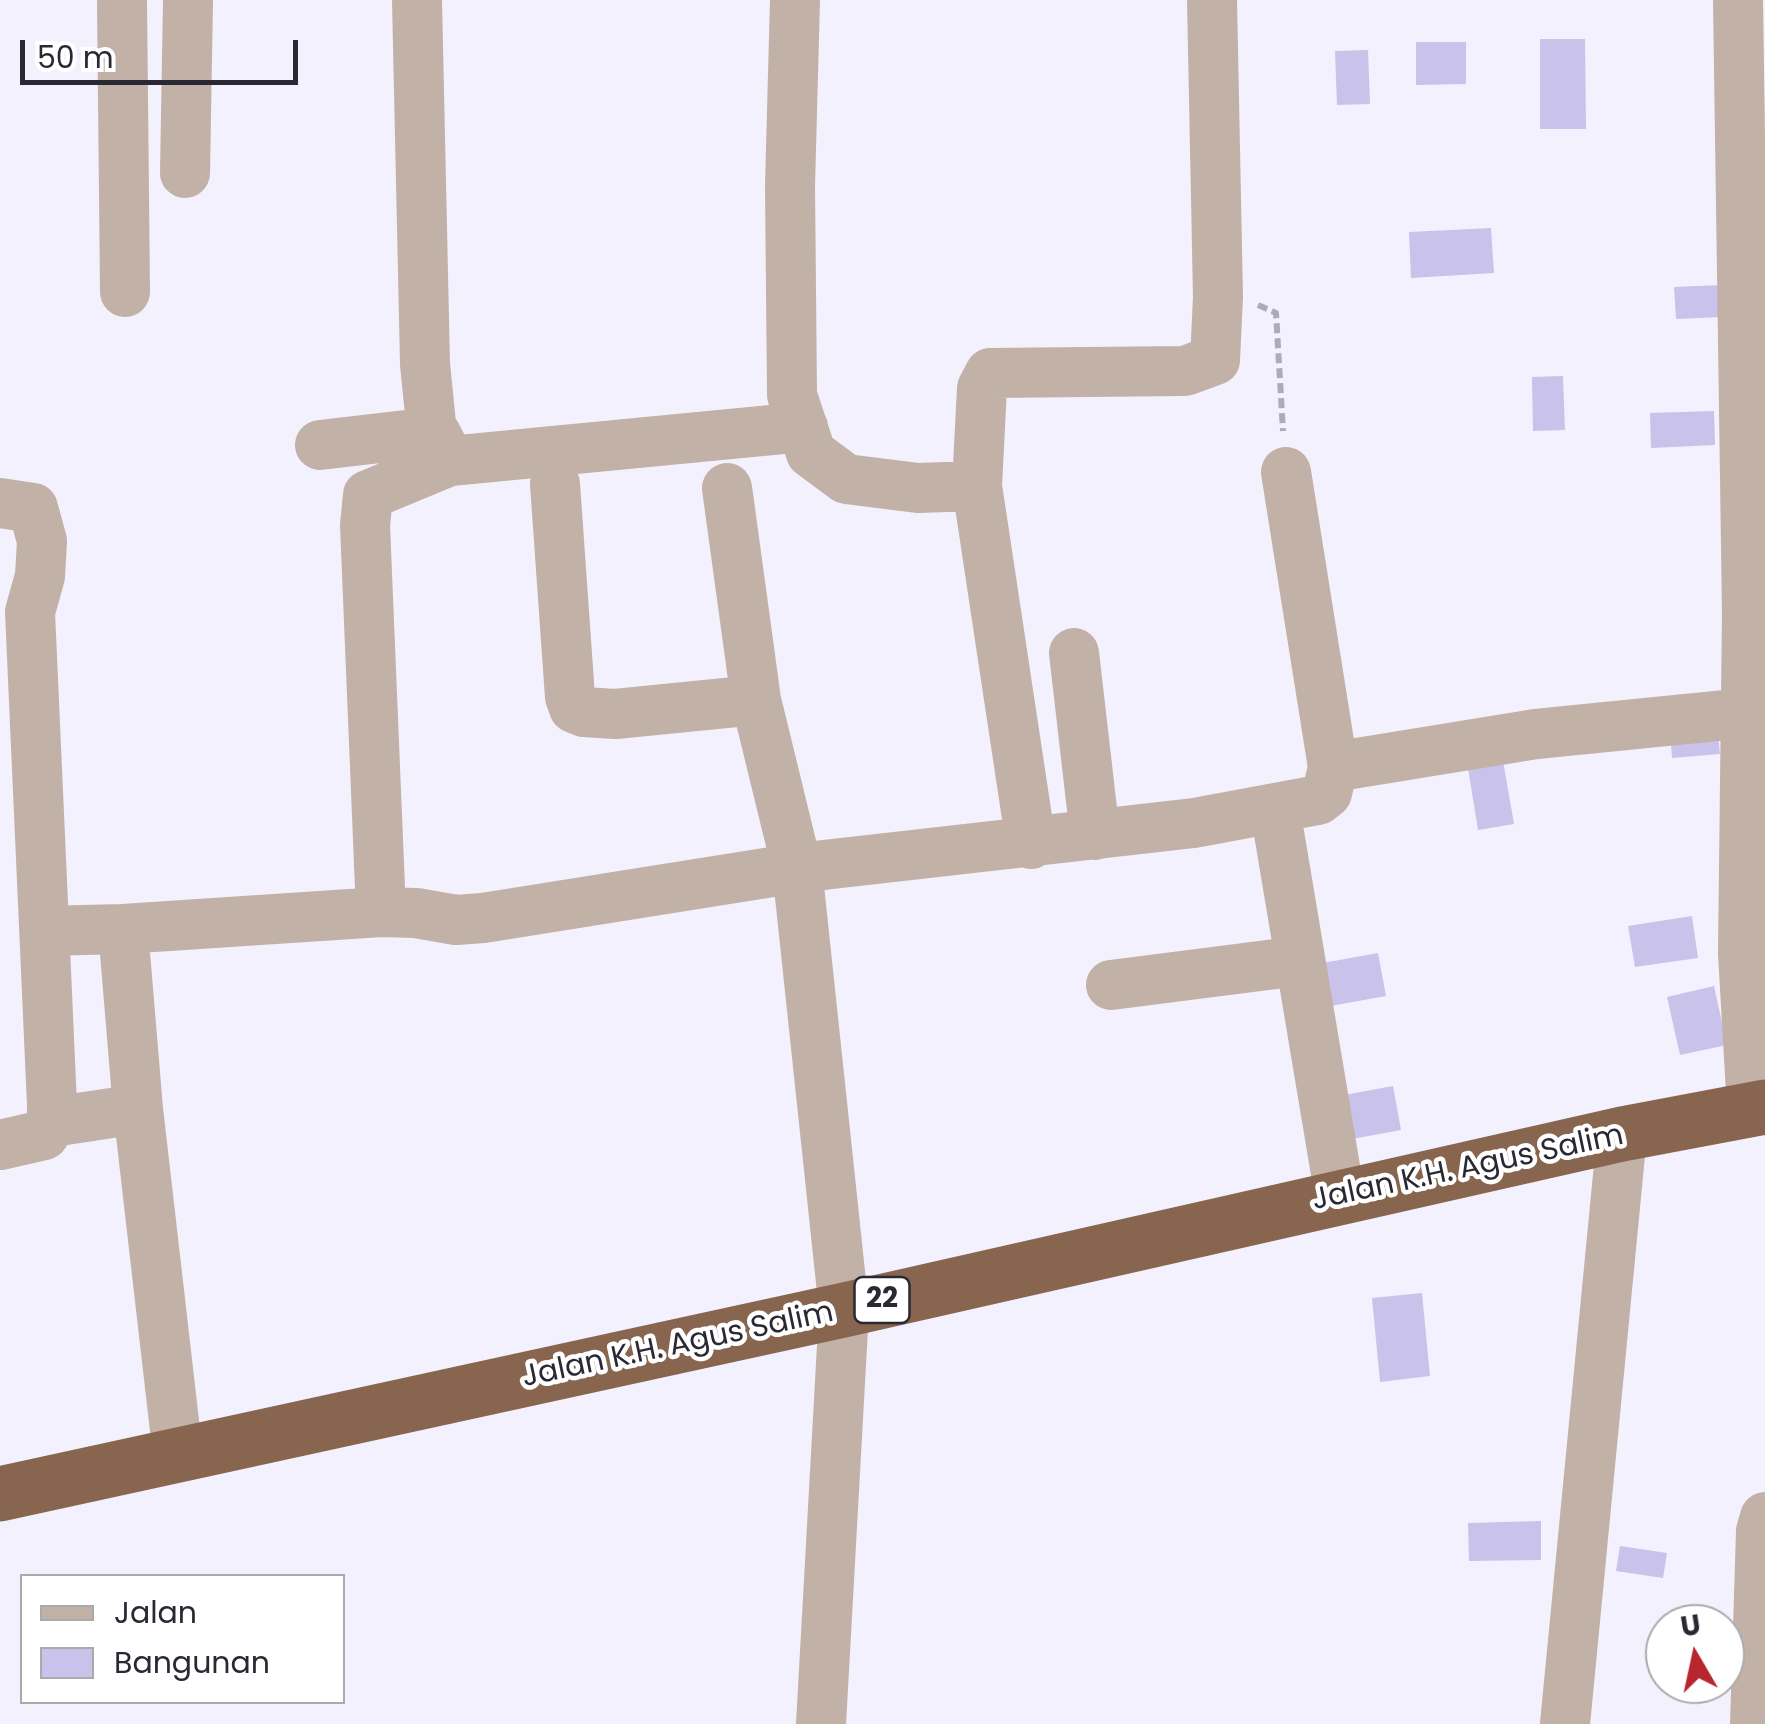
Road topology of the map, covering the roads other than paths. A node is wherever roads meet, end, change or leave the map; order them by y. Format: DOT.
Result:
graph roads {
  1 [pos="122,0"];
  2 [pos="188,0"];
  3 [pos="417,0"];
  4 [pos="794,0"];
  5 [pos="1212,0"];
  6 [pos="1738,0"];
  7 [pos="185,173"];
  8 [pos="125,292"];
  9 [pos="1754,350"];
  10 [pos="803,428"];
  11 [pos="440,442"];
  12 [pos="320,445"];
  13 [pos="1286,472"];
  14 [pos="555,484"];
  15 [pos="976,486"];
  16 [pos="727,488"];
  17 [pos="0,502"];
  18 [pos="1756,614"];
  19 [pos="1074,654"];
  20 [pos="756,700"];
  21 [pos="1746,713"];
  22 [pos="1333,767"];
  23 [pos="1276,810"];
  24 [pos="1096,836"];
  25 [pos="1031,844"];
  26 [pos="797,868"];
  27 [pos="381,912"];
  28 [pos="124,930"];
  29 [pos="45,931"];
  30 [pos="1300,961"];
  31 [pos="1111,984"];
  32 [pos="1758,1108"];
  33 [pos="138,1109"];
  34 [pos="52,1122"];
  35 [pos="1622,1134"];
  36 [pos="0,1145"];
  37 [pos="1340,1197"];
  38 [pos="844,1310"];
  39 [pos="178,1456"];
  40 [pos="0,1494"];
  41 [pos="1765,1517"];
  42 [pos="821,1724"];
  43 [pos="1564,1724"];
  44 [pos="1754,1724"];
  1 -- 8 [label="street"];
  2 -- 7 [label="street"];
  3 -- 11 [label="street"];
  4 -- 10 [label="street"];
  5 -- 15 [label="street"];
  6 -- 9 [label="street"];
  9 -- 18 [label="street"];
  10 -- 11 [label="street"];
  10 -- 15 [label="street"];
  11 -- 12 [label="street"];
  11 -- 27 [label="street"];
  13 -- 22 [label="street"];
  14 -- 20 [label="street"];
  15 -- 25 [label="street"];
  16 -- 20 [label="street"];
  17 -- 29 [label="street"];
  18 -- 21 [label="street"];
  19 -- 24 [label="street"];
  20 -- 26 [label="street"];
  21 -- 22 [label="street"];
  21 -- 32 [label="street"];
  22 -- 23 [label="street"];
  23 -- 24 [label="street"];
  23 -- 30 [label="street"];
  24 -- 25 [label="street"];
  25 -- 26 [label="street"];
  26 -- 27 [label="street"];
  26 -- 38 [label="street"];
  27 -- 28 [label="street"];
  28 -- 29 [label="street"];
  28 -- 33 [label="street"];
  29 -- 34 [label="street"];
  30 -- 31 [label="street"];
  30 -- 37 [label="street"];
  32 -- 35 [label="highway, Jalan K.H. Agus Salim / 22"];
  33 -- 34 [label="street"];
  33 -- 39 [label="street"];
  34 -- 36 [label="street"];
  35 -- 37 [label="highway, Jalan K.H. Agus Salim / 22"];
  35 -- 43 [label="street"];
  37 -- 38 [label="highway, Jalan K.H. Agus Salim / 22"];
  38 -- 39 [label="highway, Jalan K.H. Agus Salim / 22"];
  38 -- 42 [label="street"];
  39 -- 40 [label="highway, Jalan K.H. Agus Salim / 22"];
  41 -- 44 [label="street"];
}
